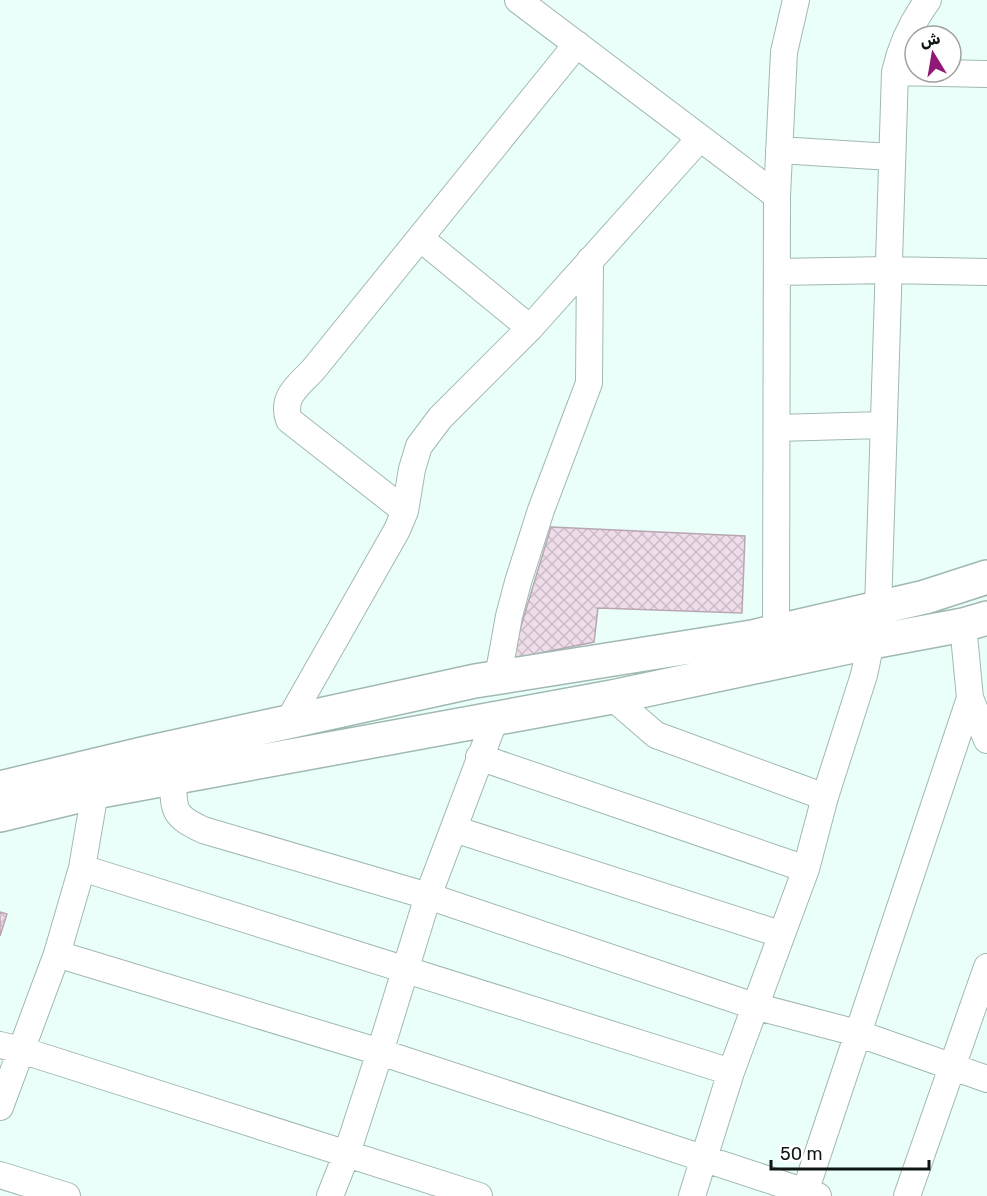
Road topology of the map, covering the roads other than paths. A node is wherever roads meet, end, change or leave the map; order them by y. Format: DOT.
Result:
graph roads {
  1 [pos="796,0"];
  2 [pos="928,0"];
  3 [pos="523,1"];
  4 [pos="576,44"];
  5 [pos="895,72"];
  6 [pos="987,74"];
  7 [pos="700,138"];
  8 [pos="779,150"];
  9 [pos="891,157"];
  10 [pos="777,196"];
  11 [pos="420,238"];
  12 [pos="590,260"];
  13 [pos="888,270"];
  14 [pos="777,272"];
  15 [pos="987,272"];
  16 [pos="530,327"];
  17 [pos="882,425"];
  18 [pos="777,428"];
  19 [pos="405,511"];
  20 [pos="987,577"];
  21 [pos="878,609"];
  22 [pos="975,622"];
  23 [pos="776,631"];
  24 [pos="872,642"];
  25 [pos="498,677"];
  26 [pos="612,697"];
  27 [pos="970,698"];
  28 [pos="495,719"];
  29 [pos="288,722"];
  30 [pos="987,740"];
  31 [pos="479,757"];
  32 [pos="173,778"];
  33 [pos="0,788"];
  34 [pos="95,792"];
  35 [pos="825,797"];
  36 [pos="0,815"];
  37 [pos="454,829"];
  38 [pos="82,868"];
  39 [pos="806,868"];
  40 [pos="428,896"];
  41 [pos="780,934"];
  42 [pos="57,954"];
  43 [pos="987,967"];
  44 [pos="405,971"];
  45 [pos="754,1006"];
  46 [pos="856,1033"];
  47 [pos="10,1047"];
  48 [pos="380,1053"];
  49 [pos="953,1066"];
  50 [pos="731,1072"];
  51 [pos="987,1079"];
  52 [pos="0,1107"];
  53 [pos="347,1153"];
  54 [pos="705,1158"];
  55 [pos="0,1175"];
  56 [pos="811,1194"];
  57 [pos="67,1196"];
  58 [pos="330,1196"];
  59 [pos="480,1196"];
  60 [pos="692,1196"];
  61 [pos="907,1196"];
  1 -- 8 [label="street"];
  2 -- 5 [label="street"];
  3 -- 4 [label="street"];
  4 -- 7 [label="street"];
  4 -- 11 [label="street"];
  5 -- 6 [label="street"];
  5 -- 9 [label="street"];
  7 -- 10 [label="street"];
  7 -- 12 [label="street"];
  8 -- 9 [label="street"];
  8 -- 10 [label="street"];
  9 -- 13 [label="street"];
  10 -- 14 [label="street"];
  11 -- 16 [label="street"];
  11 -- 19 [label="street"];
  12 -- 16 [label="street"];
  12 -- 25 [label="street"];
  13 -- 14 [label="street"];
  13 -- 15 [label="street"];
  13 -- 17 [label="street"];
  14 -- 18 [label="street"];
  16 -- 19 [label="street"];
  17 -- 18 [label="street"];
  17 -- 21 [label="street"];
  18 -- 23 [label="street"];
  19 -- 29 [label="street"];
  20 -- 21 [label="street"];
  21 -- 23 [label="street"];
  21 -- 24 [label="street"];
  22 -- 24 [label="street"];
  22 -- 27 [label="street"];
  23 -- 25 [label="street"];
  24 -- 26 [label="street"];
  24 -- 35 [label="street"];
  25 -- 29 [label="street"];
  26 -- 28 [label="street"];
  26 -- 35 [label="street"];
  27 -- 30 [label="street"];
  27 -- 46 [label="street"];
  28 -- 31 [label="street"];
  28 -- 32 [label="street"];
  29 -- 33 [label="street"];
  31 -- 37 [label="street"];
  31 -- 39 [label="street"];
  32 -- 34 [label="street"];
  32 -- 40 [label="street"];
  34 -- 36 [label="street"];
  34 -- 38 [label="street"];
  35 -- 39 [label="street"];
  37 -- 40 [label="street"];
  37 -- 41 [label="street"];
  38 -- 42 [label="street"];
  38 -- 44 [label="street"];
  39 -- 41 [label="street"];
  40 -- 44 [label="street"];
  40 -- 45 [label="street"];
  41 -- 45 [label="street"];
  42 -- 47 [label="street"];
  42 -- 48 [label="street"];
  43 -- 49 [label="street"];
  44 -- 48 [label="street"];
  44 -- 50 [label="street"];
  45 -- 46 [label="street"];
  45 -- 50 [label="street"];
  46 -- 49 [label="street"];
  46 -- 56 [label="street"];
  47 -- 52 [label="street"];
  47 -- 53 [label="street"];
  48 -- 53 [label="street"];
  48 -- 54 [label="street"];
  49 -- 51 [label="street"];
  49 -- 61 [label="street"];
  50 -- 54 [label="street"];
  53 -- 58 [label="street"];
  53 -- 59 [label="street"];
  54 -- 56 [label="street"];
  54 -- 60 [label="street"];
  55 -- 57 [label="street"];
}
